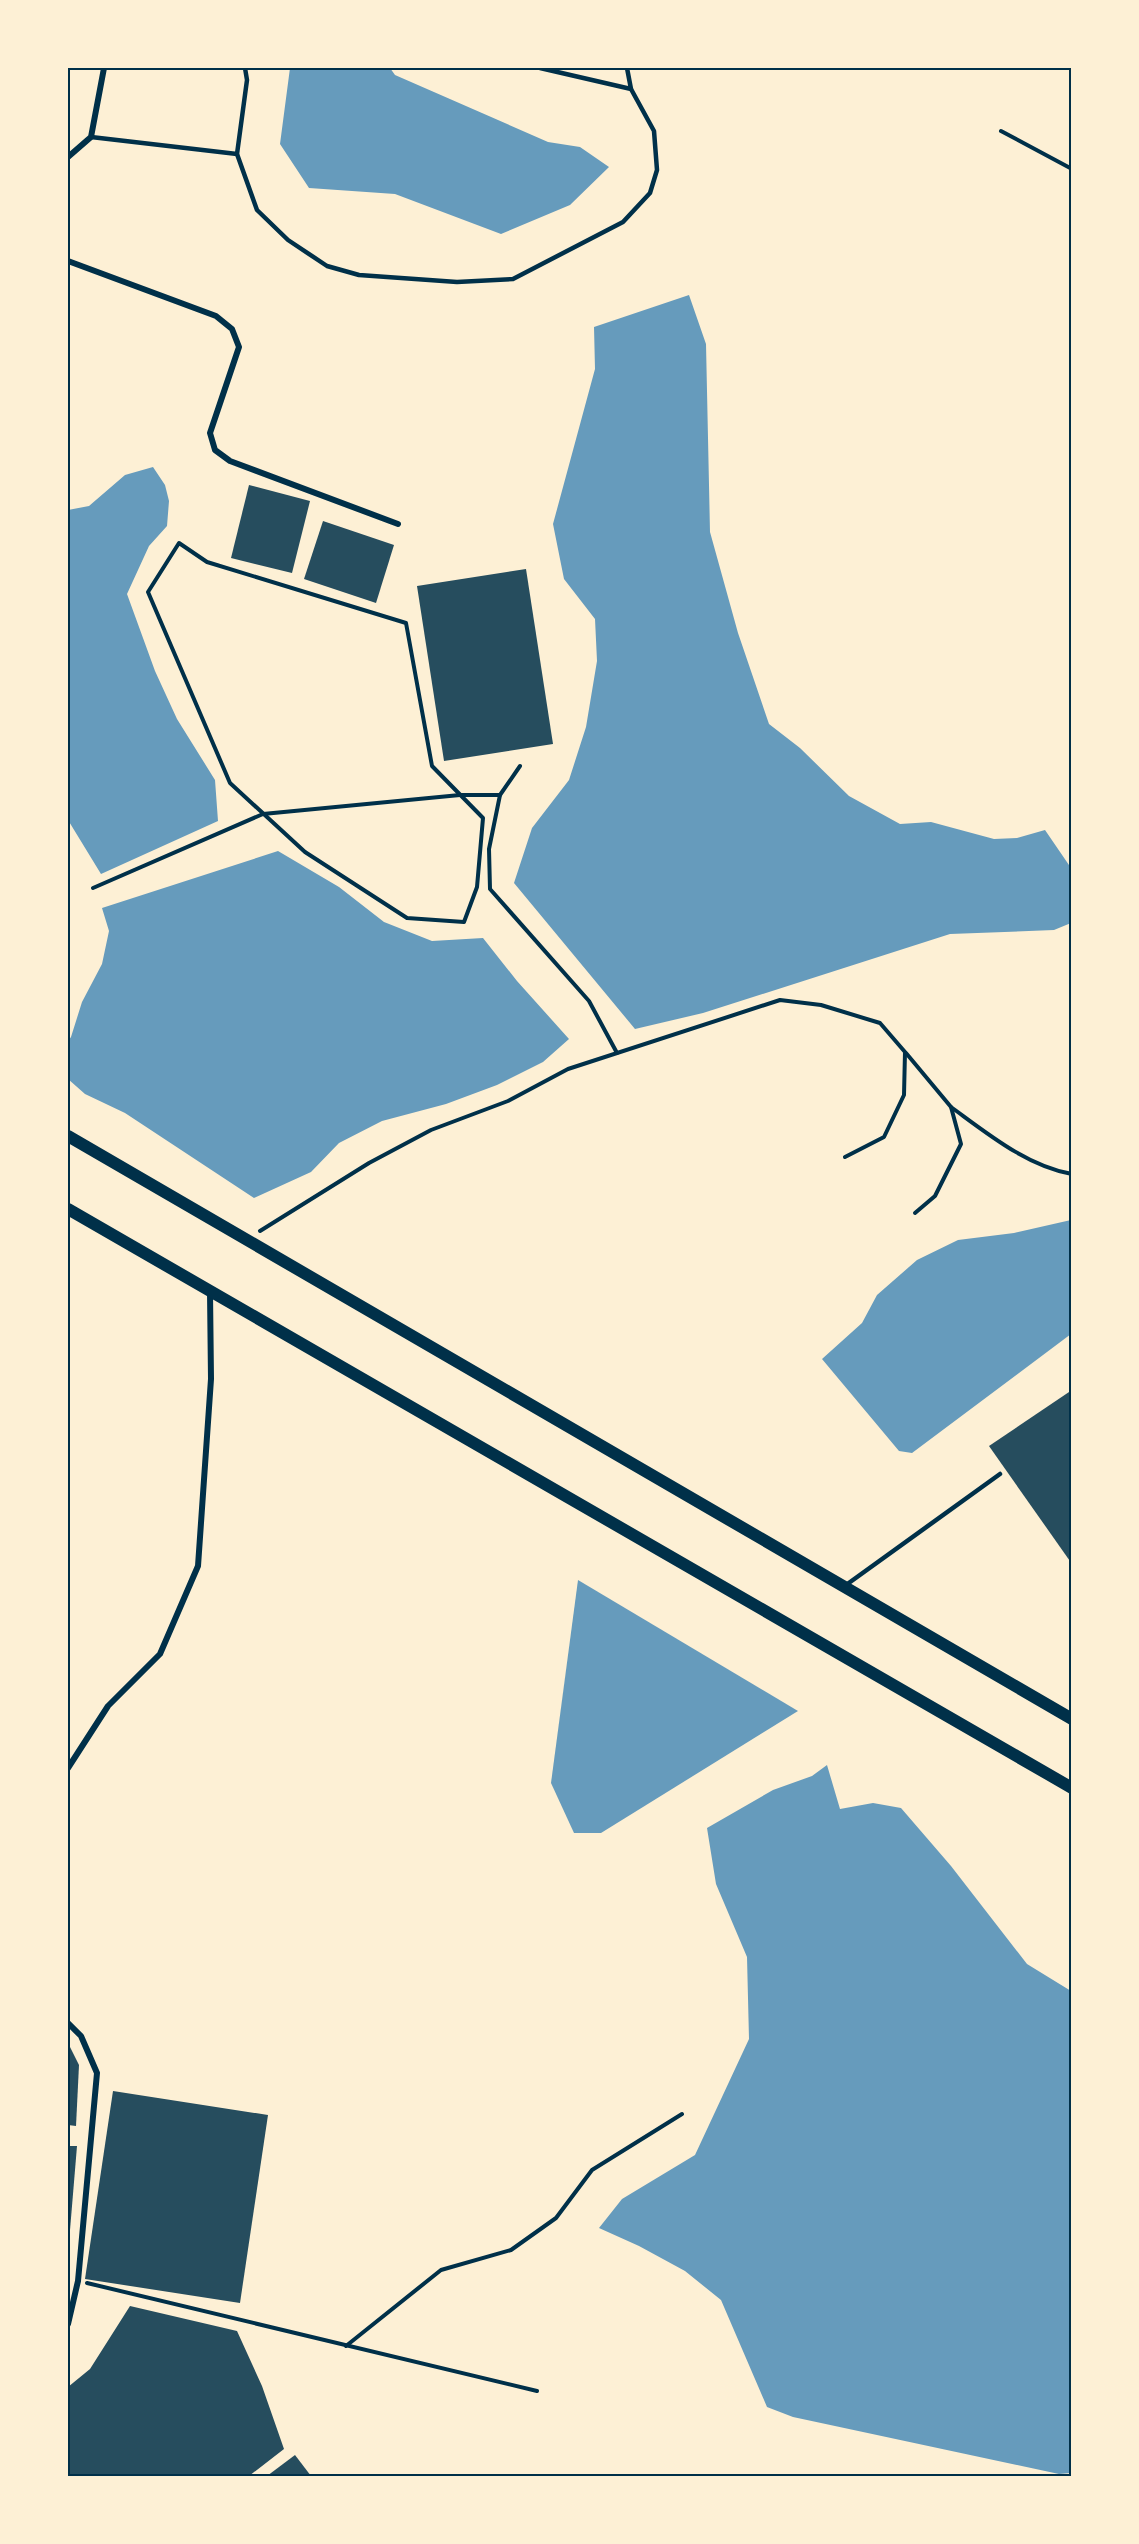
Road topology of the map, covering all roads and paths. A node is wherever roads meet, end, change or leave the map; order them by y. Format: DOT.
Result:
graph roads {
  1 [pos="104,68"];
  2 [pos="245,68"];
  3 [pos="540,68"];
  4 [pos="627,68"];
  5 [pos="632,89"];
  6 [pos="1001,130"];
  7 [pos="91,137"];
  8 [pos="237,154"];
  9 [pos="68,157"];
  10 [pos="1071,169"];
  11 [pos="68,261"];
  12 [pos="398,524"];
  13 [pos="520,766"];
  14 [pos="460,795"];
  15 [pos="500,795"];
  16 [pos="263,814"];
  17 [pos="93,888"];
  18 [pos="905,1052"];
  19 [pos="617,1053"];
  20 [pos="951,1107"];
  21 [pos="68,1136"];
  22 [pos="845,1157"];
  23 [pos="1071,1174"];
  24 [pos="68,1209"];
  25 [pos="915,1213"];
  26 [pos="246,1240"];
  27 [pos="210,1292"];
  28 [pos="1000,1474"];
  29 [pos="844,1586"];
  30 [pos="1071,1719"];
  31 [pos="68,1768"];
  32 [pos="1071,1788"];
  33 [pos="68,2023"];
  34 [pos="682,2114"];
  35 [pos="78,2281"];
  36 [pos="68,2324"];
  37 [pos="346,2347"];
  38 [pos="537,2391"];
  1 -- 7 [label="street"];
  2 -- 8 [label="lane"];
  3 -- 5 [label="lane"];
  4 -- 5 [label="lane"];
  5 -- 8 [label="lane"];
  6 -- 10 [label="path"];
  7 -- 8 [label="lane"];
  7 -- 9 [label="street"];
  11 -- 12 [label="street"];
  13 -- 15 [label="path"];
  14 -- 15 [label="path"];
  14 -- 16 [label="path"];
  14 -- 16 [label="path"];
  14 -- 16 [label="path"];
  15 -- 19 [label="path"];
  16 -- 17 [label="path"];
  18 -- 19 [label="path"];
  18 -- 20 [label="path"];
  18 -- 22 [label="path"];
  19 -- 26 [label="path"];
  20 -- 23 [label="path"];
  20 -- 25 [label="path"];
  21 -- 26 [label="main road"];
  24 -- 27 [label="main road"];
  26 -- 29 [label="main road"];
  27 -- 31 [label="street"];
  27 -- 32 [label="main road"];
  28 -- 29 [label="lane"];
  29 -- 30 [label="main road"];
  33 -- 35 [label="street"];
  34 -- 37 [label="path"];
  35 -- 36 [label="street"];
  35 -- 37 [label="path"];
  37 -- 38 [label="path"];
}
